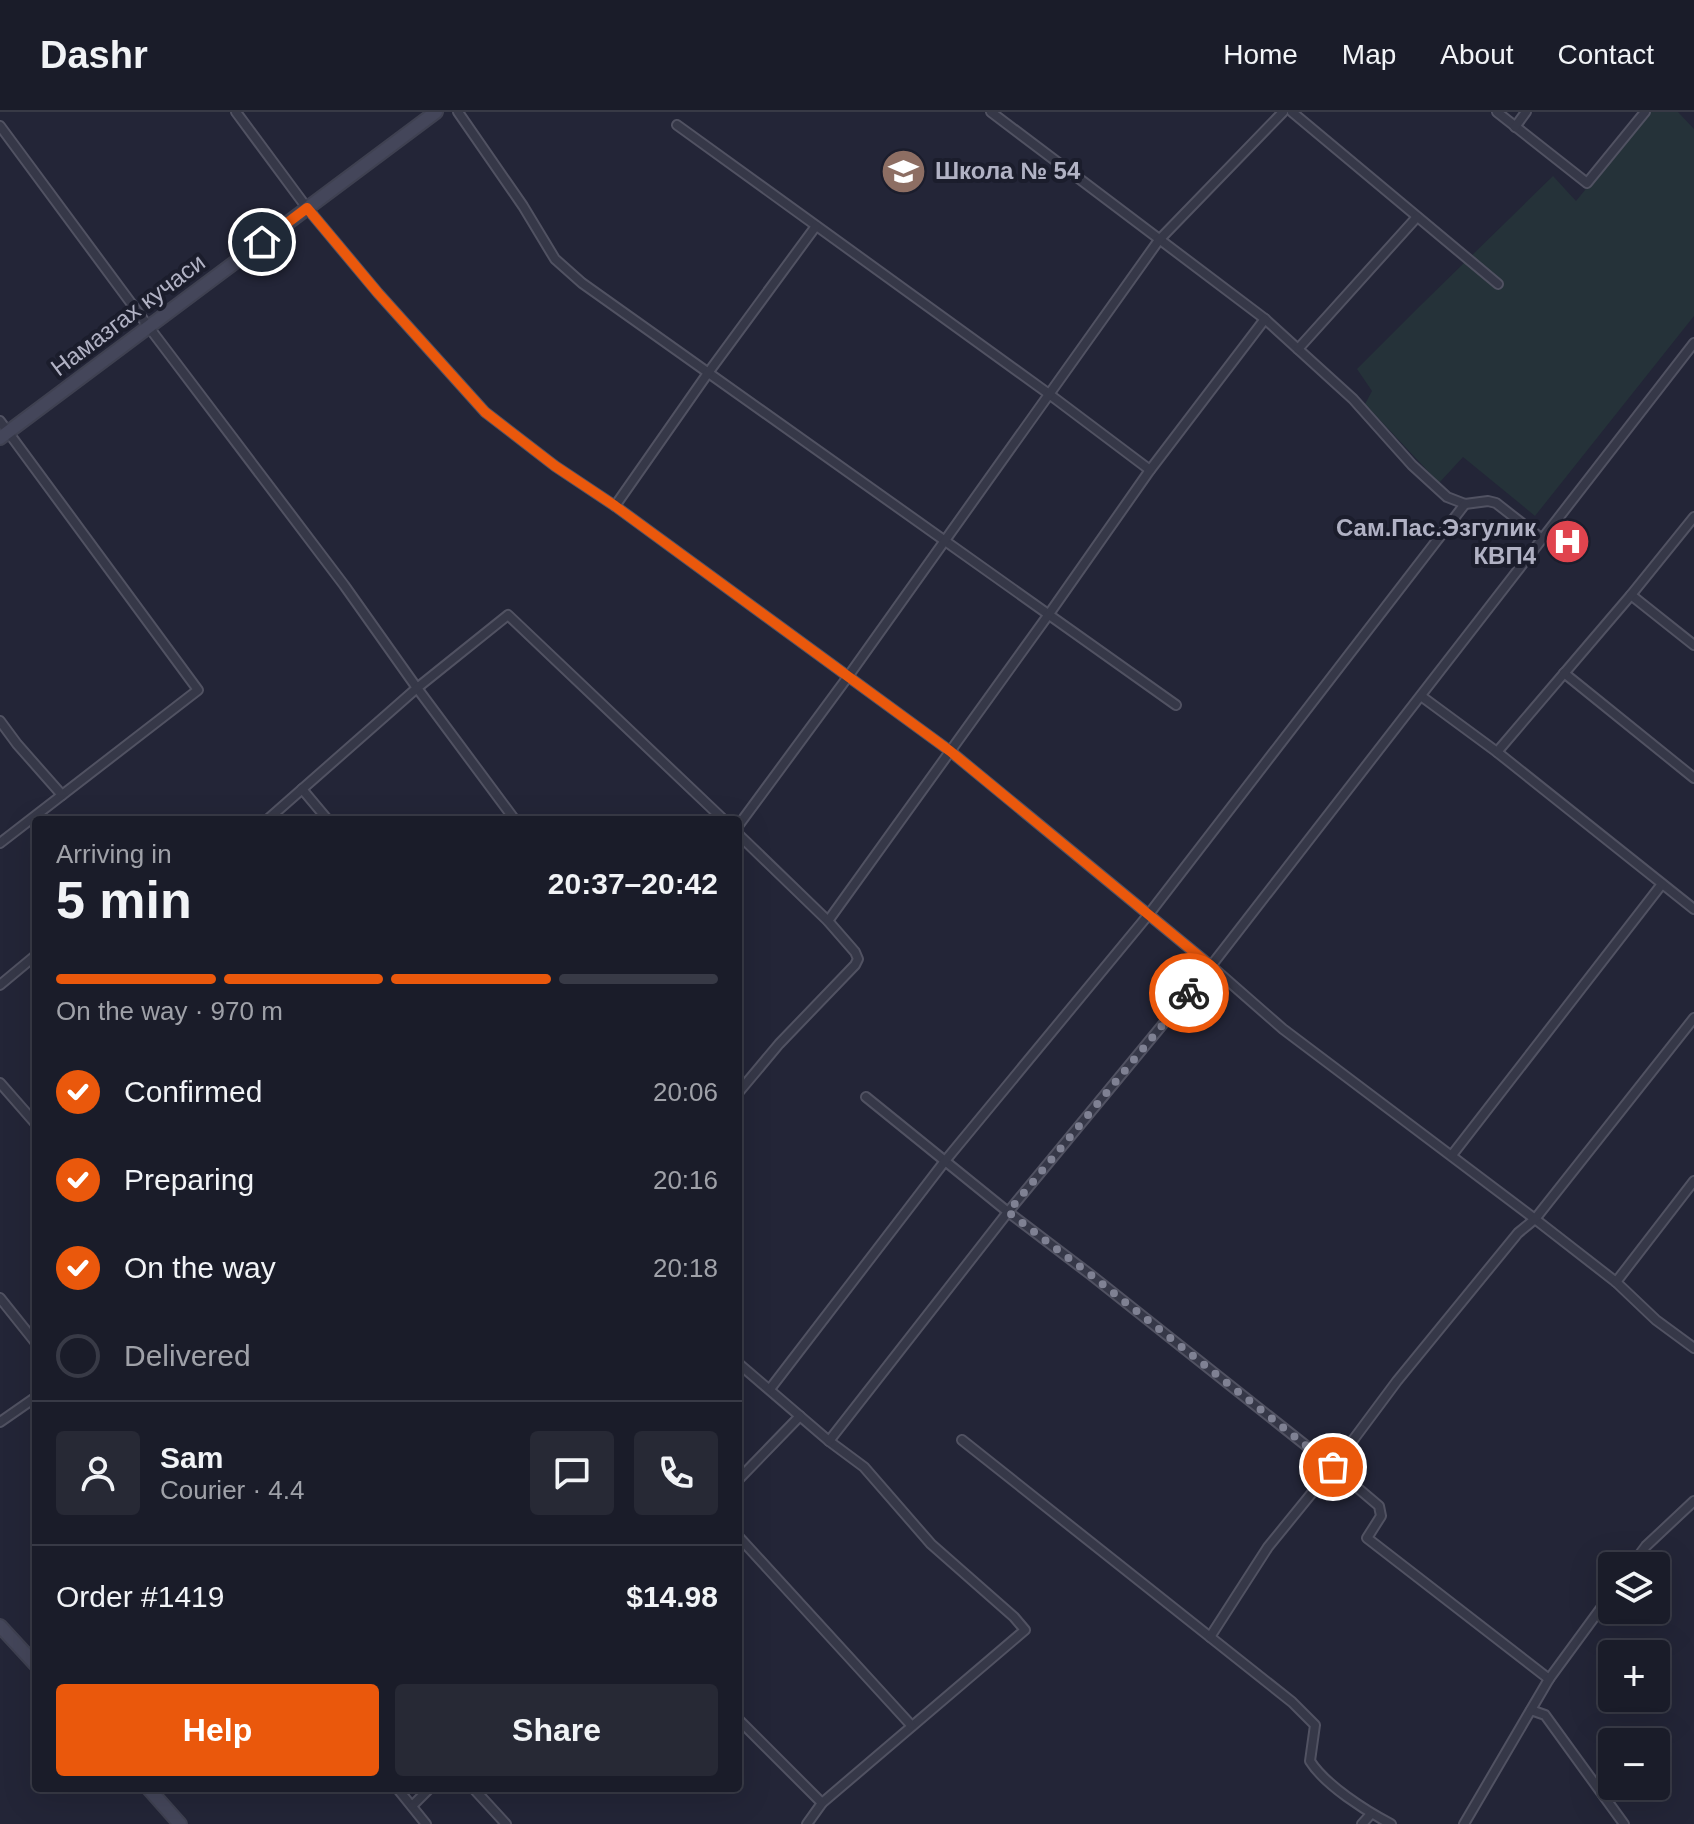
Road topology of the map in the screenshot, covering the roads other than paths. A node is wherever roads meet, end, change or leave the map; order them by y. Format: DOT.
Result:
graph roads {
  1 [pos="236,112"];
  2 [pos="436,112"];
  3 [pos="458,112"];
  4 [pos="991,112"];
  5 [pos="1283,112"];
  6 [pos="1292,112"];
  7 [pos="1497,112"];
  8 [pos="1526,112"];
  9 [pos="1645,112"];
  10 [pos="677,125"];
  11 [pos="0,126"];
  12 [pos="1515,127"];
  13 [pos="307,208"];
  14 [pos="1417,217"];
  15 [pos="816,226"];
  16 [pos="1159,240"];
  17 [pos="1498,284"];
  18 [pos="1265,319"];
  19 [pos="148,326"];
  20 [pos="1694,343"];
  21 [pos="1298,349"];
  22 [pos="708,373"];
  23 [pos="1049,394"];
  24 [pos="0,421"];
  25 [pos="4,435"];
  26 [pos="1150,470"];
  27 [pos="1465,504"];
  28 [pos="615,506"];
  29 [pos="1694,517"];
  30 [pos="1542,539"];
  31 [pos="944,542"];
  32 [pos="1631,595"];
  33 [pos="1049,614"];
  34 [pos="1694,645"];
  35 [pos="1564,673"];
  36 [pos="847,678"];
  37 [pos="417,688"];
  38 [pos="1421,696"];
  39 [pos="1176,705"];
  40 [pos="0,721"];
  41 [pos="950,751"];
  42 [pos="1497,752"];
  43 [pos="1694,778"];
  44 [pos="302,789"];
  45 [pos="62,795"];
  46 [pos="35,816"];
  47 [pos="272,816"];
  48 [pos="325,816"];
  49 [pos="512,816"];
  50 [pos="720,816"];
  51 [pos="32,818"];
  52 [pos="742,821"];
  53 [pos="742,841"];
  54 [pos="0,843"];
  55 [pos="1662,884"];
  56 [pos="1694,909"];
  57 [pos="1149,914"];
  58 [pos="828,921"];
  59 [pos="32,958"];
  60 [pos="1211,966"];
  61 [pos="0,985"];
  62 [pos="1694,1018"];
  63 [pos="0,1083"];
  64 [pos="742,1088"];
  65 [pos="866,1097"];
  66 [pos="32,1119"];
  67 [pos="1452,1155"];
  68 [pos="945,1161"];
  69 [pos="1694,1181"];
  70 [pos="1008,1212"];
  71 [pos="1535,1219"];
  72 [pos="1616,1282"];
  73 [pos="0,1298"];
  74 [pos="1694,1332"];
  75 [pos="32,1338"];
  76 [pos="1686,1341"];
  77 [pos="1694,1348"];
  78 [pos="742,1366"];
  79 [pos="770,1389"];
  80 [pos="32,1400"];
  81 [pos="800,1416"];
  82 [pos="0,1422"];
  83 [pos="962,1440"];
  84 [pos="829,1441"];
  85 [pos="1333,1467"];
  86 [pos="742,1476"];
  87 [pos="1694,1501"];
  88 [pos="742,1540"];
  89 [pos="1642,1552"];
  90 [pos="1598,1612"];
  91 [pos="2,1632"];
  92 [pos="1210,1637"];
  93 [pos="32,1661"];
  94 [pos="1549,1679"];
  95 [pos="1531,1710"];
  96 [pos="742,1723"];
  97 [pos="911,1725"];
  98 [pos="152,1792"];
  99 [pos="400,1792"];
  100 [pos="426,1792"];
  101 [pos="477,1792"];
  102 [pos="822,1803"];
  103 [pos="412,1806"];
  104 [pos="1371,1814"];
  105 [pos="180,1824"];
  106 [pos="426,1824"];
  107 [pos="506,1824"];
  108 [pos="807,1824"];
  109 [pos="1362,1824"];
  110 [pos="1391,1824"];
  111 [pos="1464,1824"];
  112 [pos="1624,1824"];
  1 -- 13 [label="street"];
  2 -- 13 [label="street, Намазгах кучаси"];
  3 -- 22 [label="street"];
  4 -- 16 [label="street"];
  5 -- 16 [label="street"];
  6 -- 14 [label="street"];
  7 -- 12 [label="street"];
  8 -- 12 [label="street"];
  9 -- 12 [label="street"];
  10 -- 15 [label="street"];
  11 -- 19 [label="street"];
  13 -- 19 [label="street, Намазгах кучаси"];
  13 -- 28 [label="street"];
  14 -- 17 [label="street"];
  14 -- 21 [label="street"];
  15 -- 22 [label="street"];
  15 -- 23 [label="street"];
  16 -- 18 [label="street"];
  16 -- 23 [label="street"];
  18 -- 21 [label="street"];
  18 -- 26 [label="street"];
  19 -- 25 [label="street, Намазгах кучаси"];
  19 -- 37 [label="street"];
  20 -- 30 [label="street"];
  21 -- 27 [label="street"];
  22 -- 28 [label="street"];
  22 -- 31 [label="street"];
  23 -- 26 [label="street"];
  23 -- 31 [label="street"];
  24 -- 25 [label="street"];
  25 -- 45 [label="street"];
  26 -- 33 [label="street"];
  27 -- 30 [label="street"];
  27 -- 57 [label="street"];
  28 -- 36 [label="street"];
  29 -- 32 [label="street"];
  30 -- 38 [label="street"];
  31 -- 33 [label="street"];
  31 -- 36 [label="street"];
  32 -- 34 [label="street"];
  32 -- 35 [label="street"];
  33 -- 39 [label="street"];
  33 -- 41 [label="street"];
  35 -- 42 [label="street"];
  35 -- 43 [label="street"];
  36 -- 41 [label="street"];
  36 -- 52 [label="street"];
  37 -- 44 [label="street"];
  37 -- 49 [label="street"];
  37 -- 50 [label="street"];
  38 -- 42 [label="street"];
  38 -- 60 [label="street"];
  40 -- 45 [label="street"];
  41 -- 57 [label="street"];
  41 -- 58 [label="street"];
  42 -- 55 [label="street"];
  44 -- 47 [label="street"];
  44 -- 48 [label="street"];
  45 -- 46 [label="street"];
  51 -- 54 [label="street"];
  53 -- 58 [label="street"];
  55 -- 56 [label="street"];
  55 -- 67 [label="street"];
  57 -- 60 [label="street"];
  57 -- 68 [label="street"];
  58 -- 64 [label="street"];
  59 -- 61 [label="street"];
  60 -- 67 [label="street"];
  60 -- 70 [label="street"];
  62 -- 71 [label="street"];
  63 -- 66 [label="street"];
  65 -- 68 [label="street"];
  67 -- 71 [label="street"];
  68 -- 70 [label="street"];
  68 -- 79 [label="street"];
  69 -- 72 [label="street"];
  70 -- 84 [label="street"];
  70 -- 85 [label="street"];
  71 -- 72 [label="street"];
  71 -- 85 [label="street"];
  72 -- 76 [label="street"];
  73 -- 75 [label="street"];
  74 -- 76 [label="street"];
  76 -- 77 [label="street"];
  78 -- 79 [label="street"];
  79 -- 81 [label="street"];
  80 -- 82 [label="street"];
  81 -- 84 [label="street"];
  81 -- 86 [label="street"];
  83 -- 92 [label="street"];
  84 -- 97 [label="street"];
  85 -- 92 [label="street"];
  85 -- 94 [label="street"];
  87 -- 89 [label="street"];
  88 -- 97 [label="street"];
  90 -- 94 [label="street"];
  91 -- 93 [label="street"];
  92 -- 104 [label="street"];
  94 -- 95 [label="street"];
  95 -- 111 [label="street"];
  95 -- 112 [label="street"];
  96 -- 102 [label="street"];
  97 -- 102 [label="street"];
  98 -- 105 [label="street"];
  99 -- 103 [label="street"];
  100 -- 103 [label="street"];
  101 -- 107 [label="street"];
  102 -- 108 [label="street"];
  103 -- 106 [label="street"];
  104 -- 109 [label="street"];
  104 -- 110 [label="street"];
}
